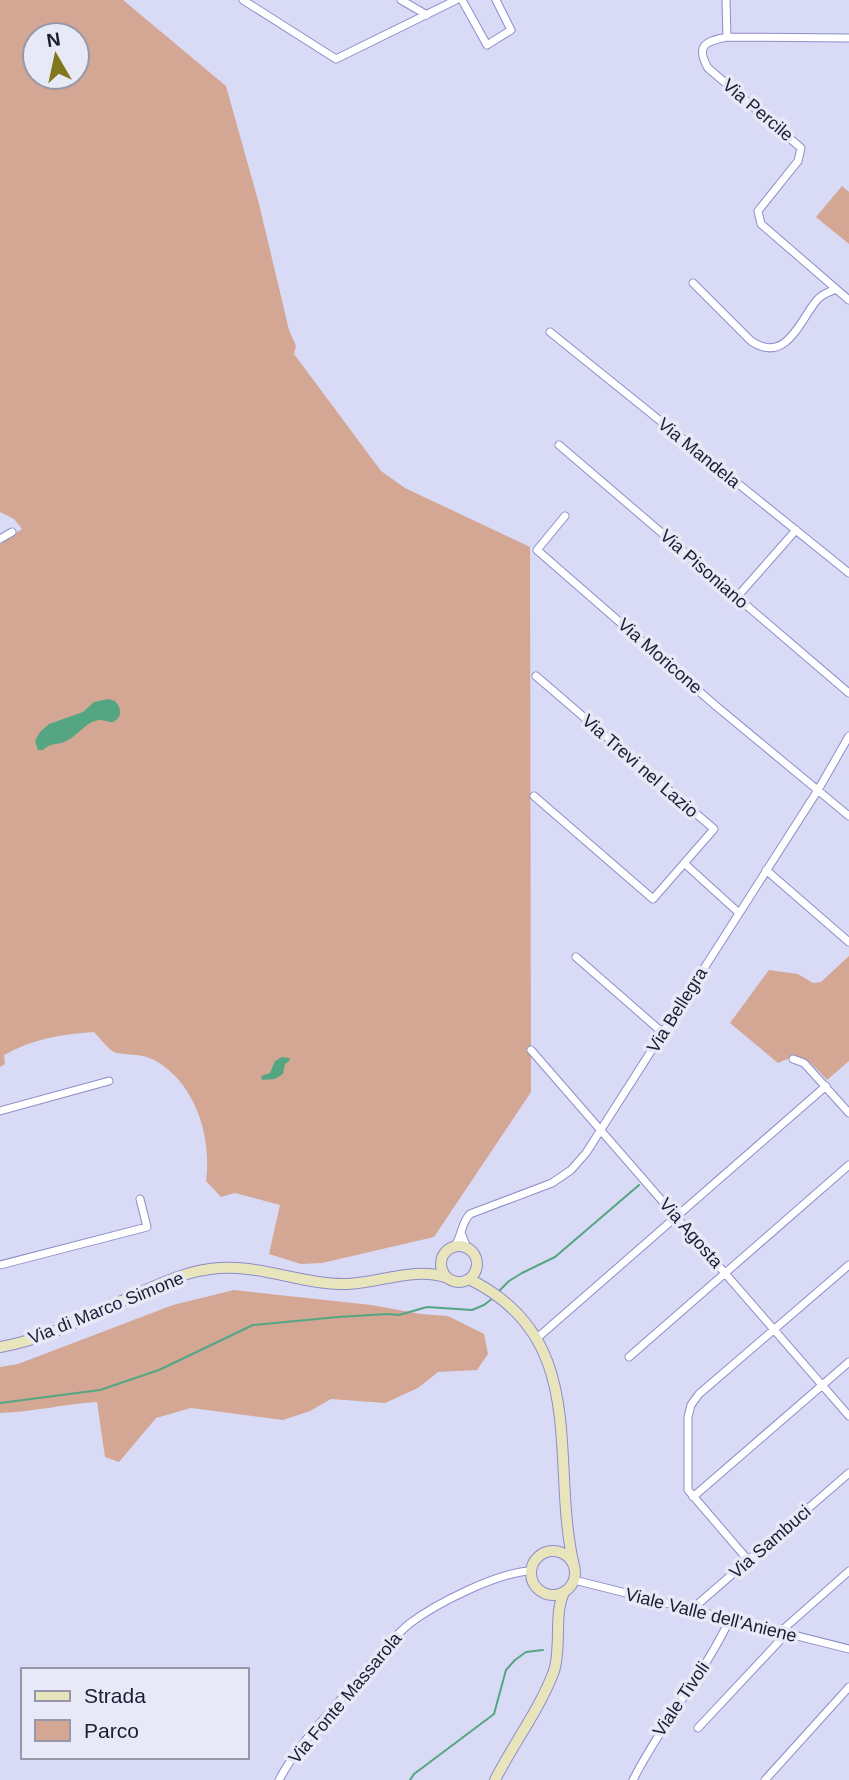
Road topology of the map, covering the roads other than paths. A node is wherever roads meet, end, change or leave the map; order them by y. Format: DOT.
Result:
graph roads {
  1 [pos="243,0"];
  2 [pos="401,0"];
  3 [pos="456,0"];
  4 [pos="462,0"];
  5 [pos="496,0"];
  6 [pos="726,0"];
  7 [pos="427,15"];
  8 [pos="727,37"];
  9 [pos="849,38"];
  10 [pos="693,283"];
  11 [pos="836,289"];
  12 [pos="849,300"];
  13 [pos="550,332"];
  14 [pos="559,445"];
  15 [pos="565,516"];
  16 [pos="796,530"];
  17 [pos="12,532"];
  18 [pos="0,539"];
  19 [pos="849,573"];
  20 [pos="737,597"];
  21 [pos="536,676"];
  22 [pos="849,693"];
  23 [pos="849,736"];
  24 [pos="818,790"];
  25 [pos="534,796"];
  26 [pos="849,816"];
  27 [pos="684,863"];
  28 [pos="766,870"];
  29 [pos="739,913"];
  30 [pos="849,942"];
  31 [pos="576,957"];
  32 [pos="663,1032"];
  33 [pos="531,1051"];
  34 [pos="793,1059"];
  35 [pos="109,1081"];
  36 [pos="826,1086"];
  37 [pos="0,1111"];
  38 [pos="849,1113"];
  39 [pos="601,1131"];
  40 [pos="849,1165"];
  41 [pos="140,1199"];
  42 [pos="676,1216"];
  43 [pos="462,1231"];
  44 [pos="453,1248"];
  45 [pos="467,1248"];
  46 [pos="444,1256"];
  47 [pos="0,1265"];
  48 [pos="477,1265"];
  49 [pos="849,1265"];
  50 [pos="726,1273"];
  51 [pos="418,1274"];
  52 [pos="447,1278"];
  53 [pos="469,1279"];
  54 [pos="492,1290"];
  55 [pos="774,1329"];
  56 [pos="536,1339"];
  57 [pos="0,1347"];
  58 [pos="629,1357"];
  59 [pos="849,1362"];
  60 [pos="822,1385"];
  61 [pos="849,1416"];
  62 [pos="849,1473"];
  63 [pos="693,1497"];
  64 [pos="566,1522"];
  65 [pos="552,1551"];
  66 [pos="748,1560"];
  67 [pos="574,1566"];
  68 [pos="531,1571"];
  69 [pos="849,1571"];
  70 [pos="574,1580"];
  71 [pos="565,1591"];
  72 [pos="544,1593"];
  73 [pos="691,1610"];
  74 [pos="559,1616"];
  75 [pos="730,1619"];
  76 [pos="783,1633"];
  77 [pos="849,1649"];
  78 [pos="849,1687"];
  79 [pos="698,1728"];
  80 [pos="279,1780"];
  81 [pos="495,1780"];
  82 [pos="633,1780"];
  83 [pos="765,1780"];
  1 -- 7 [label="street"];
  2 -- 7 [label="street"];
  3 -- 7 [label="street"];
  4 -- 5 [label="street"];
  6 -- 8 [label="street"];
  8 -- 9 [label="street"];
  8 -- 11 [label="street, Via Percile"];
  10 -- 11 [label="street"];
  11 -- 12 [label="street, Via Percile"];
  13 -- 16 [label="street, Via Mandela"];
  14 -- 20 [label="street, Via Pisoniano"];
  15 -- 24 [label="street, Via Moricone"];
  16 -- 19 [label="street, Via Mandela"];
  16 -- 20 [label="street"];
  17 -- 18 [label="street"];
  20 -- 22 [label="street, Via Pisoniano"];
  21 -- 27 [label="street, Via Trevi nel Lazio"];
  23 -- 24 [label="street, Via Bellegra"];
  24 -- 26 [label="street"];
  24 -- 28 [label="street, Via Bellegra"];
  25 -- 27 [label="street, Via Trevi nel Lazio"];
  27 -- 29 [label="street"];
  28 -- 29 [label="street, Via Bellegra"];
  28 -- 30 [label="street"];
  29 -- 32 [label="street, Via Bellegra"];
  31 -- 32 [label="street"];
  32 -- 39 [label="street, Via Bellegra"];
  33 -- 39 [label="street, Via Agosta"];
  34 -- 36 [label="street"];
  35 -- 37 [label="street"];
  36 -- 38 [label="street"];
  36 -- 42 [label="street"];
  39 -- 42 [label="street, Via Agosta"];
  39 -- 43 [label="street, Via Bellegra"];
  40 -- 50 [label="street"];
  41 -- 47 [label="street"];
  42 -- 50 [label="street, Via Agosta"];
  42 -- 56 [label="street"];
  43 -- 44 [label="street, Via Bellegra"];
  43 -- 45 [label="street"];
  44 -- 45 [label="street"];
  44 -- 46 [label="street"];
  45 -- 48 [label="street"];
  46 -- 51 [label="street, Via di Marco Simone"];
  46 -- 52 [label="street"];
  48 -- 53 [label="street"];
  48 -- 54 [label="street"];
  49 -- 55 [label="street"];
  50 -- 55 [label="street, Via Agosta"];
  50 -- 58 [label="street"];
  51 -- 52 [label="street, Via di Marco Simone"];
  51 -- 57 [label="street, Via di Marco Simone"];
  52 -- 53 [label="street"];
  53 -- 54 [label="street"];
  54 -- 56 [label="street"];
  55 -- 60 [label="street, Via Agosta"];
  55 -- 63 [label="street"];
  56 -- 64 [label="street"];
  59 -- 60 [label="street"];
  60 -- 61 [label="street, Via Agosta"];
  60 -- 63 [label="street"];
  62 -- 66 [label="street, Via Sambuci"];
  63 -- 66 [label="street"];
  64 -- 65 [label="street"];
  64 -- 67 [label="street"];
  65 -- 67 [label="street"];
  65 -- 68 [label="street"];
  66 -- 73 [label="street, Via Sambuci"];
  67 -- 70 [label="street"];
  68 -- 72 [label="street"];
  68 -- 80 [label="street, Via Fonte Massarola"];
  69 -- 76 [label="street"];
  70 -- 71 [label="street"];
  70 -- 73 [label="street, Viale Valle dell'Aniene"];
  71 -- 72 [label="street"];
  71 -- 74 [label="street"];
  72 -- 74 [label="street"];
  73 -- 75 [label="street, Viale Valle dell'Aniene"];
  74 -- 81 [label="street"];
  75 -- 76 [label="street, Viale Valle dell'Aniene"];
  75 -- 82 [label="street, Viale Tivoli"];
  76 -- 77 [label="street, Viale Valle dell'Aniene"];
  76 -- 79 [label="street"];
  78 -- 83 [label="street"];
}
